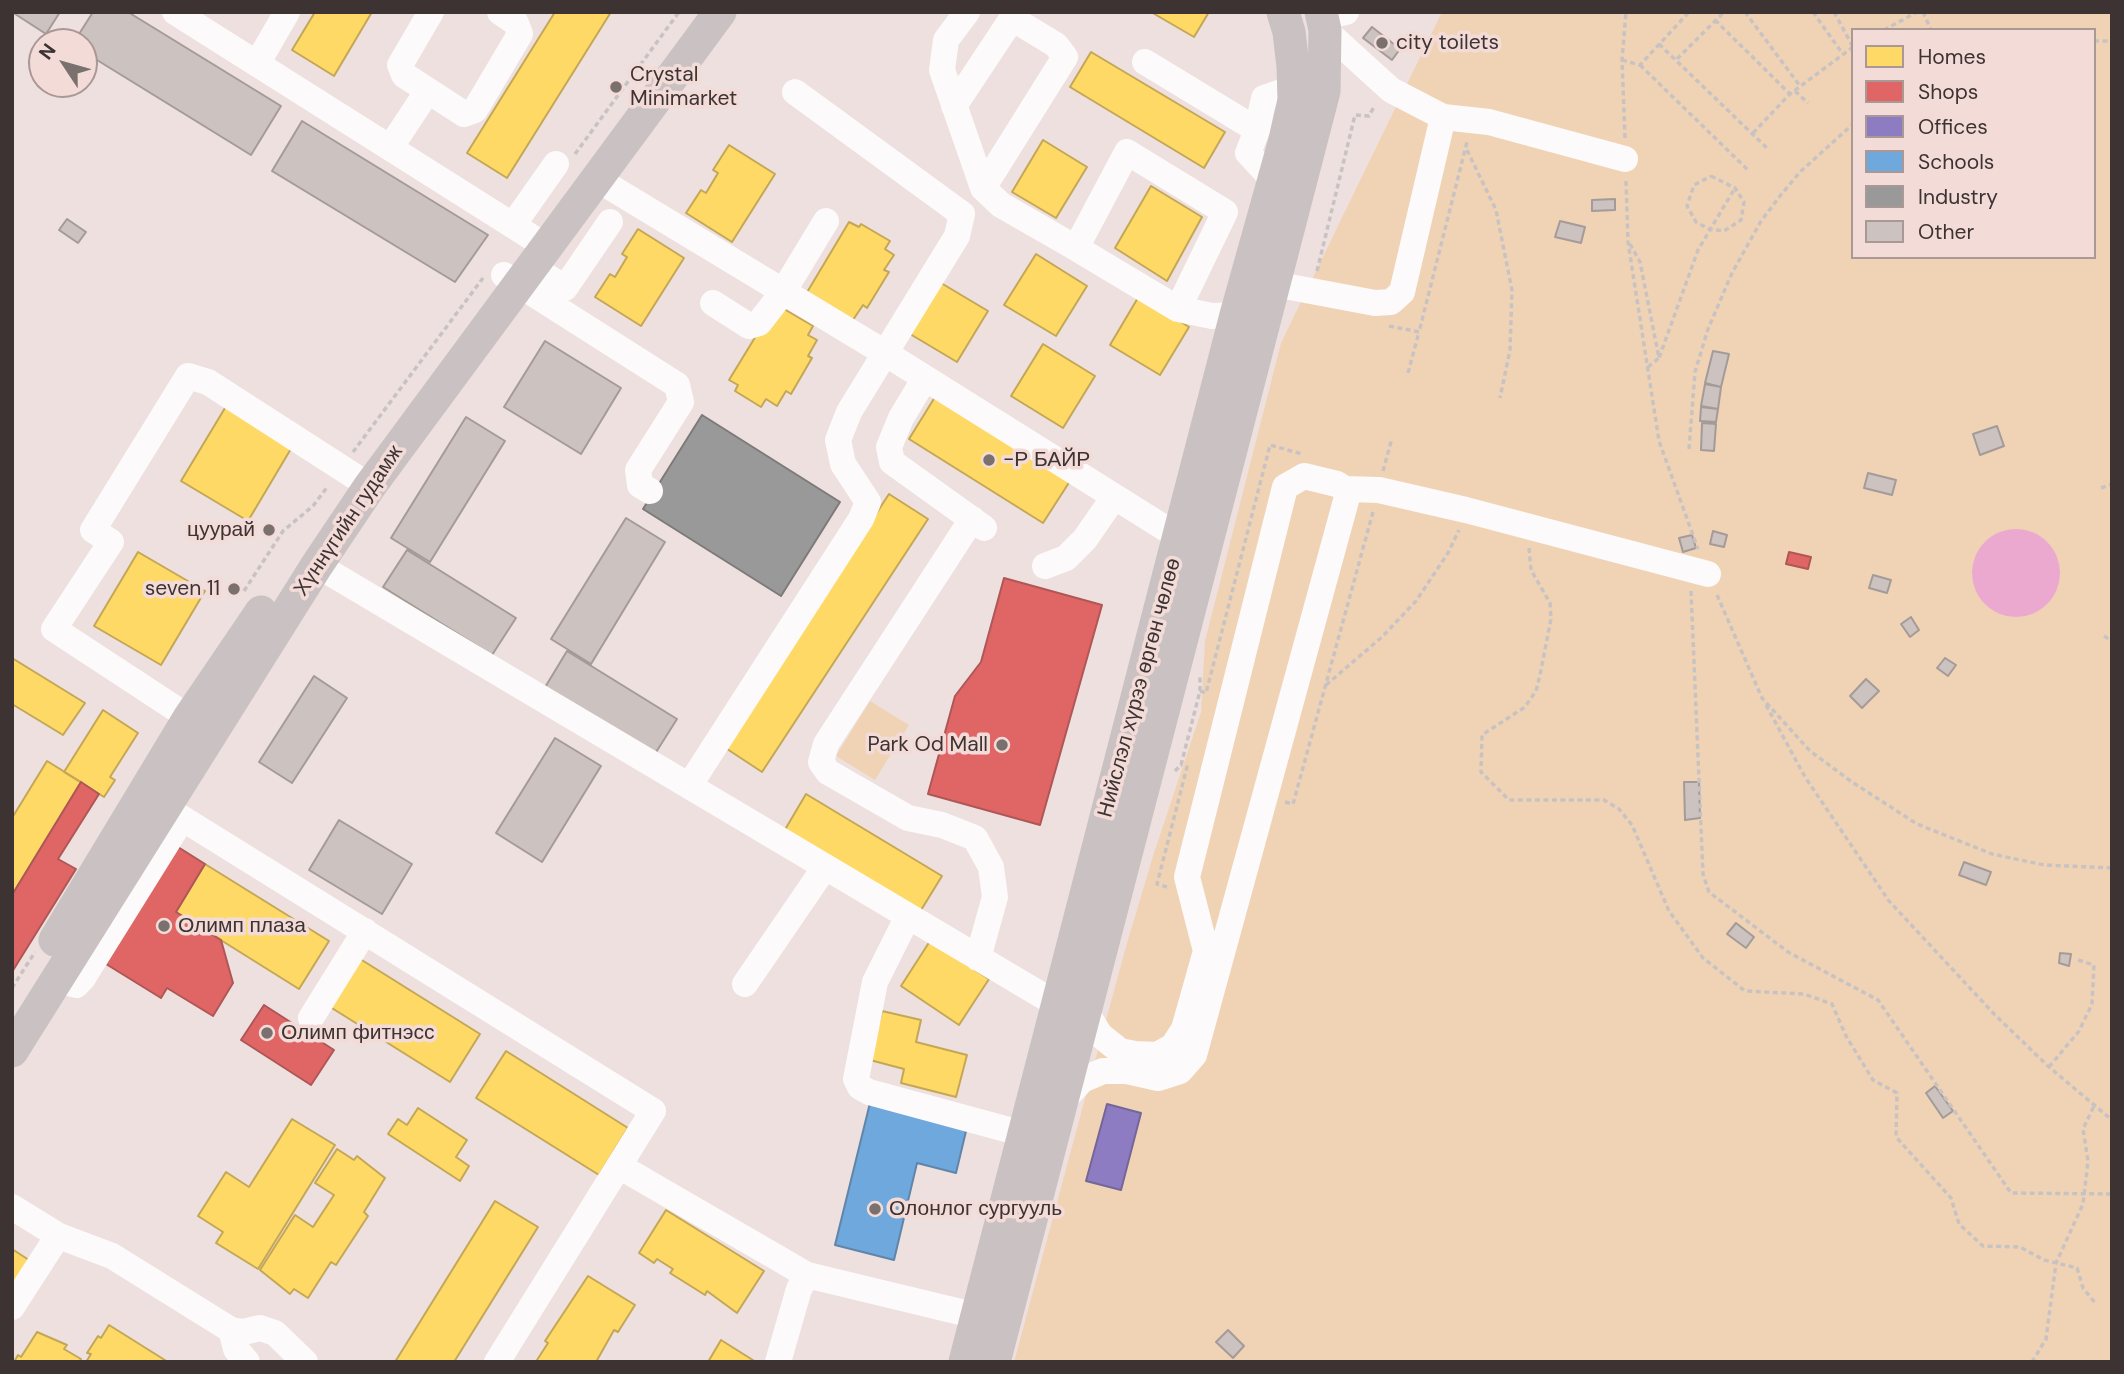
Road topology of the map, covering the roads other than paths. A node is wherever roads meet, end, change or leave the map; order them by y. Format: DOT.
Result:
graph roads {
  1 [pos="175,12"];
  2 [pos="287,12"];
  3 [pos="431,12"];
  4 [pos="500,12"];
  5 [pos="967,12"];
  6 [pos="1283,12"];
  7 [pos="698,15"];
  8 [pos="1329,18"];
  9 [pos="1144,62"];
  10 [pos="257,64"];
  11 [pos="1293,88"];
  12 [pos="427,92"];
  13 [pos="795,92"];
  14 [pos="954,106"];
  15 [pos="1443,117"];
  16 [pos="1258,130"];
  17 [pos="390,148"];
  18 [pos="1625,159"];
  19 [pos="562,164"];
  20 [pos="597,179"];
  21 [pos="1274,181"];
  22 [pos="983,188"];
  23 [pos="826,220"];
  24 [pos="610,222"];
  25 [pos="1076,248"];
  26 [pos="525,256"];
  27 [pos="1274,284"];
  28 [pos="783,292"];
  29 [pos="713,303"];
  30 [pos="1178,309"];
  31 [pos="1236,315"];
  32 [pos="885,353"];
  33 [pos="925,379"];
  34 [pos="354,476"];
  35 [pos="1345,489"];
  36 [pos="650,491"];
  37 [pos="1114,497"];
  38 [pos="1183,558"];
  39 [pos="317,565"];
  40 [pos="1045,566"];
  41 [pos="1700,571"];
  42 [pos="200,725"];
  43 [pos="689,786"];
  44 [pos="173,813"];
  45 [pos="825,867"];
  46 [pos="908,916"];
  47 [pos="365,931"];
  48 [pos="978,958"];
  49 [pos="745,984"];
  50 [pos="1072,1008"];
  51 [pos="12,1009"];
  52 [pos="311,1018"];
  53 [pos="12,1051"];
  54 [pos="1063,1101"];
  55 [pos="1024,1134"];
  56 [pos="619,1166"];
  57 [pos="12,1207"];
  58 [pos="12,1220"];
  59 [pos="52,1245"];
  60 [pos="112,1256"];
  61 [pos="807,1275"];
  62 [pos="1001,1280"];
  63 [pos="12,1307"];
  64 [pos="977,1316"];
  65 [pos="231,1331"];
  66 [pos="247,1362"];
  67 [pos="305,1362"];
  68 [pos="497,1362"];
  69 [pos="778,1362"];
  70 [pos="965,1362"];
  71 [pos="994,1362"];
  1 -- 10 [label="street"];
  2 -- 10 [label="street"];
  3 -- 12 [label="street"];
  4 -- 12 [label="street"];
  5 -- 14 [label="street"];
  6 -- 11 [label="main road, Нийслэл хүрээ өргөн чөлөө"];
  7 -- 20 [label="main road, Хүннүгийн гудамж"];
  7 -- 26 [label="main road, Хүннүгийн гудамж"];
  8 -- 15 [label="street"];
  8 -- 27 [label="main road, Нийслэл хүрээ өргөн чөлөө"];
  9 -- 16 [label="street"];
  10 -- 17 [label="street"];
  11 -- 16 [label="street"];
  11 -- 21 [label="main road, Нийслэл хүрээ өргөн чөлөө"];
  12 -- 17 [label="street"];
  13 -- 32 [label="street"];
  14 -- 22 [label="street"];
  14 -- 22 [label="street"];
  15 -- 18 [label="street"];
  15 -- 27 [label="street"];
  16 -- 21 [label="street"];
  17 -- 26 [label="street"];
  19 -- 26 [label="street"];
  20 -- 26 [label="main road, Хүннүгийн гудамж"];
  20 -- 28 [label="street"];
  21 -- 31 [label="main road, Нийслэл хүрээ өргөн чөлөө"];
  22 -- 25 [label="street"];
  23 -- 28 [label="street"];
  24 -- 26 [label="street"];
  25 -- 30 [label="street"];
  25 -- 30 [label="street"];
  26 -- 34 [label="main road, Хүннүгийн гудамж"];
  26 -- 36 [label="street"];
  26 -- 39 [label="main road, Хүннүгийн гудамж"];
  27 -- 38 [label="main road, Нийслэл хүрээ өргөн чөлөө"];
  28 -- 29 [label="street"];
  28 -- 32 [label="street"];
  30 -- 31 [label="street"];
  31 -- 38 [label="main road, Нийслэл хүрээ өргөн чөлөө"];
  32 -- 33 [label="street"];
  32 -- 43 [label="street"];
  33 -- 37 [label="street"];
  33 -- 48 [label="street"];
  34 -- 42 [label="main road, Хүннүгийн гудамж"];
  34 -- 42 [label="street"];
  35 -- 41 [label="street"];
  35 -- 50 [label="street"];
  35 -- 54 [label="street"];
  37 -- 38 [label="street"];
  37 -- 40 [label="street"];
  38 -- 50 [label="main road, Нийслэл хүрээ өргөн чөлөө"];
  39 -- 42 [label="main road, Хүннүгийн гудамж"];
  39 -- 43 [label="street"];
  42 -- 44 [label="main road, Хүннүгийн гудамж"];
  42 -- 51 [label="main road, Хүннүгийн гудамж"];
  43 -- 45 [label="street"];
  44 -- 47 [label="street"];
  44 -- 53 [label="main road, Хүннүгийн гудамж"];
  45 -- 46 [label="street"];
  45 -- 49 [label="street"];
  46 -- 48 [label="street"];
  46 -- 55 [label="street"];
  47 -- 52 [label="street"];
  47 -- 56 [label="street"];
  48 -- 50 [label="street"];
  50 -- 54 [label="main road, Нийслэл хүрээ өргөн чөлөө"];
  50 -- 55 [label="main road, Нийслэл хүрээ өргөн чөлөө"];
  54 -- 62 [label="main road, Нийслэл хүрээ өргөн чөлөө"];
  55 -- 62 [label="main road, Нийслэл хүрээ өргөн чөлөө"];
  56 -- 61 [label="street"];
  56 -- 68 [label="street"];
  57 -- 60 [label="street"];
  58 -- 59 [label="street"];
  59 -- 60 [label="street"];
  59 -- 63 [label="street"];
  60 -- 65 [label="street"];
  61 -- 64 [label="street"];
  61 -- 69 [label="street"];
  62 -- 64 [label="main road, Нийслэл хүрээ өргөн чөлөө"];
  62 -- 71 [label="main road, Нийслэл хүрээ өргөн чөлөө"];
  64 -- 70 [label="main road, Нийслэл хүрээ өргөн чөлөө"];
  65 -- 66 [label="street"];
  65 -- 67 [label="street"];
}
